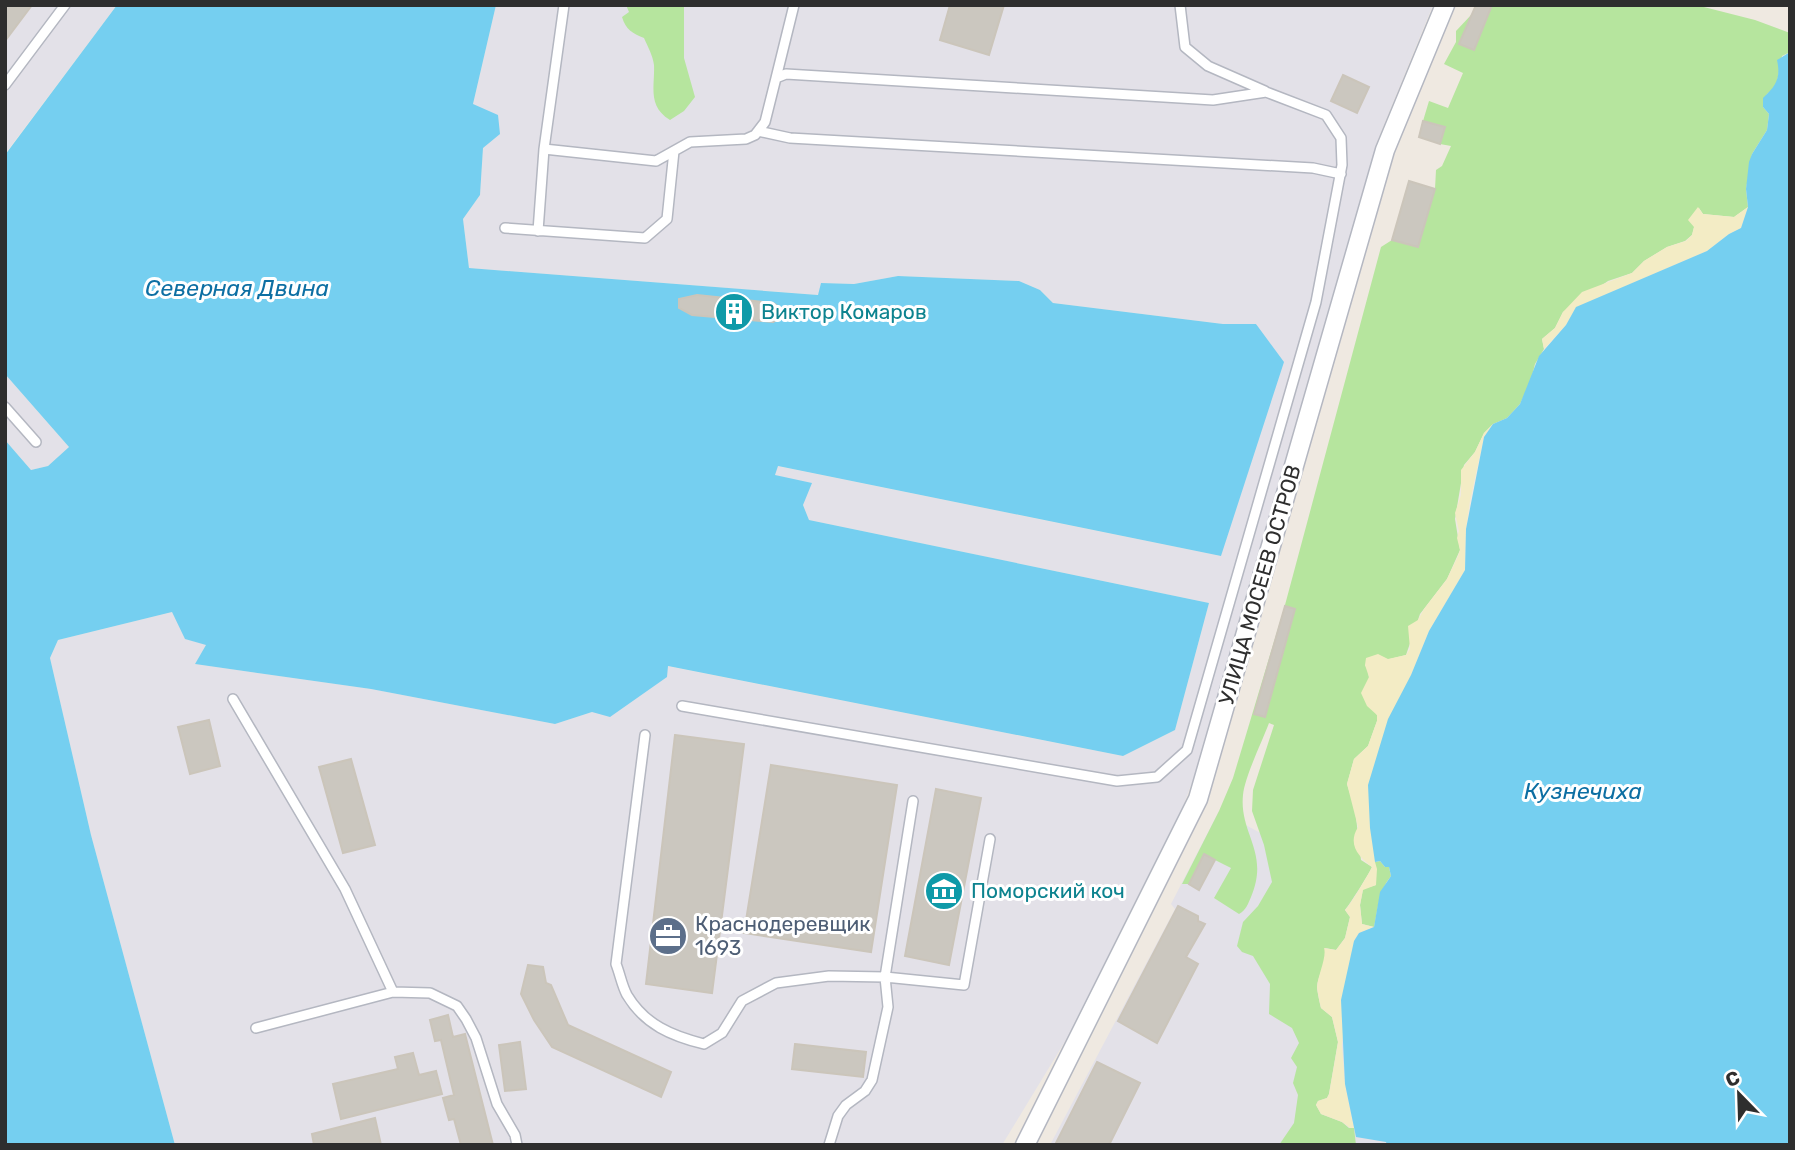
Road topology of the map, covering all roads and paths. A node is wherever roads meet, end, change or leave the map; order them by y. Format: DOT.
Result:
graph roads {
  1 [pos="65,5"];
  2 [pos="564,5"];
  3 [pos="794,5"];
  4 [pos="1180,5"];
  5 [pos="1445,5"];
  6 [pos="776,78"];
  7 [pos="5,85"];
  8 [pos="1266,92"];
  9 [pos="758,131"];
  10 [pos="544,149"];
  11 [pos="674,151"];
  12 [pos="1341,174"];
  13 [pos="505,228"];
  14 [pos="538,231"];
  15 [pos="5,407"];
  16 [pos="36,442"];
  17 [pos="233,699"];
  18 [pos="682,706"];
  19 [pos="645,736"];
  20 [pos="913,801"];
  21 [pos="990,839"];
  22 [pos="885,977"];
  23 [pos="393,992"];
  24 [pos="256,1028"];
  25 [pos="517,1145"];
  26 [pos="829,1145"];
  27 [pos="1025,1145"];
  1 -- 7 [label="lane"];
  2 -- 10 [label="lane"];
  3 -- 6 [label="lane"];
  4 -- 8 [label="lane"];
  5 -- 27 [label="street, УЛИЦА МОСЕЕВ ОСТРОВ"];
  6 -- 8 [label="lane"];
  6 -- 9 [label="lane"];
  8 -- 12 [label="lane"];
  9 -- 11 [label="lane"];
  9 -- 12 [label="lane"];
  10 -- 11 [label="lane"];
  10 -- 14 [label="lane"];
  11 -- 14 [label="lane"];
  12 -- 18 [label="lane"];
  13 -- 14 [label="lane"];
  15 -- 16 [label="lane"];
  17 -- 23 [label="lane"];
  19 -- 22 [label="lane"];
  20 -- 22 [label="lane"];
  21 -- 22 [label="lane"];
  22 -- 26 [label="lane"];
  23 -- 24 [label="lane"];
  23 -- 25 [label="lane"];
}
